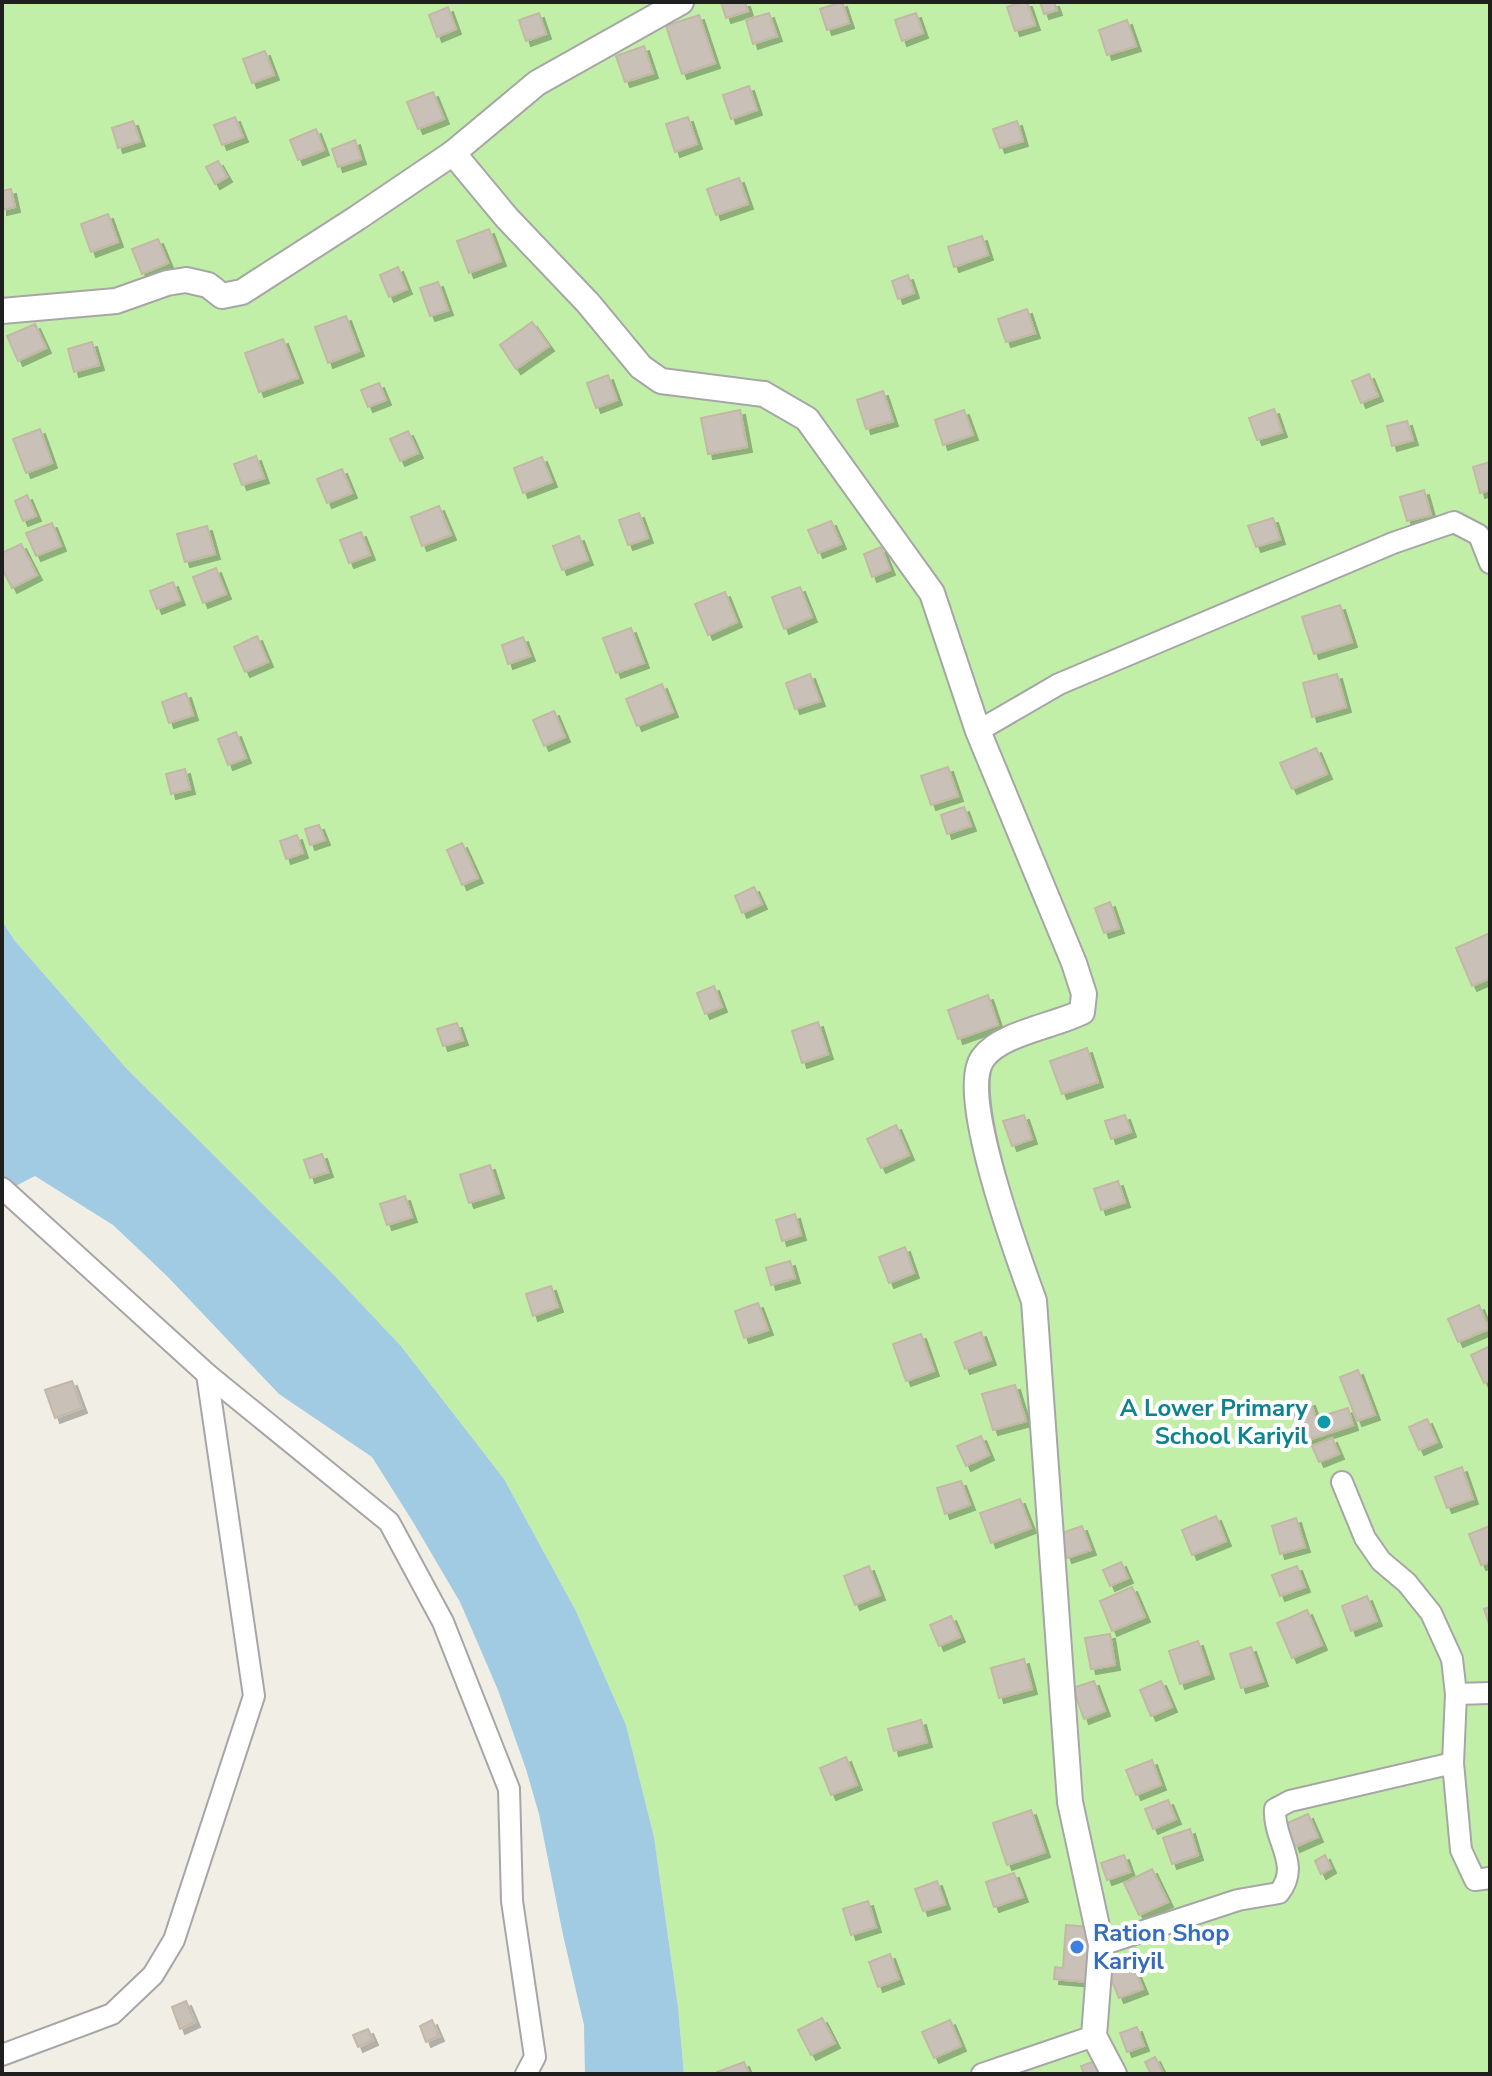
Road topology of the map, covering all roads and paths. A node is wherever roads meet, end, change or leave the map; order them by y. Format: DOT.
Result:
graph roads {
  1 [pos="681,2"];
  2 [pos="453,153"];
  3 [pos="2,311"];
  4 [pos="1490,563"];
  5 [pos="978,731"];
  6 [pos="2,1188"];
  7 [pos="207,1374"];
  8 [pos="1342,1482"];
  9 [pos="1490,1693"];
  10 [pos="1456,1694"];
  11 [pos="1453,1763"];
  12 [pos="1490,1878"];
  13 [pos="1101,1945"];
  14 [pos="1094,2036"];
  15 [pos="2,2055"];
  16 [pos="526,2074"];
  17 [pos="982,2074"];
  18 [pos="1114,2074"];
  1 -- 2 [label="street"];
  2 -- 3 [label="street"];
  2 -- 5 [label="street"];
  4 -- 5 [label="street"];
  5 -- 13 [label="street"];
  6 -- 7 [label="street"];
  7 -- 15 [label="street"];
  7 -- 16 [label="street"];
  8 -- 10 [label="street"];
  9 -- 10 [label="street"];
  10 -- 11 [label="street"];
  11 -- 12 [label="street"];
  11 -- 13 [label="street"];
  13 -- 14 [label="street"];
  14 -- 17 [label="street"];
  14 -- 18 [label="street"];
}
